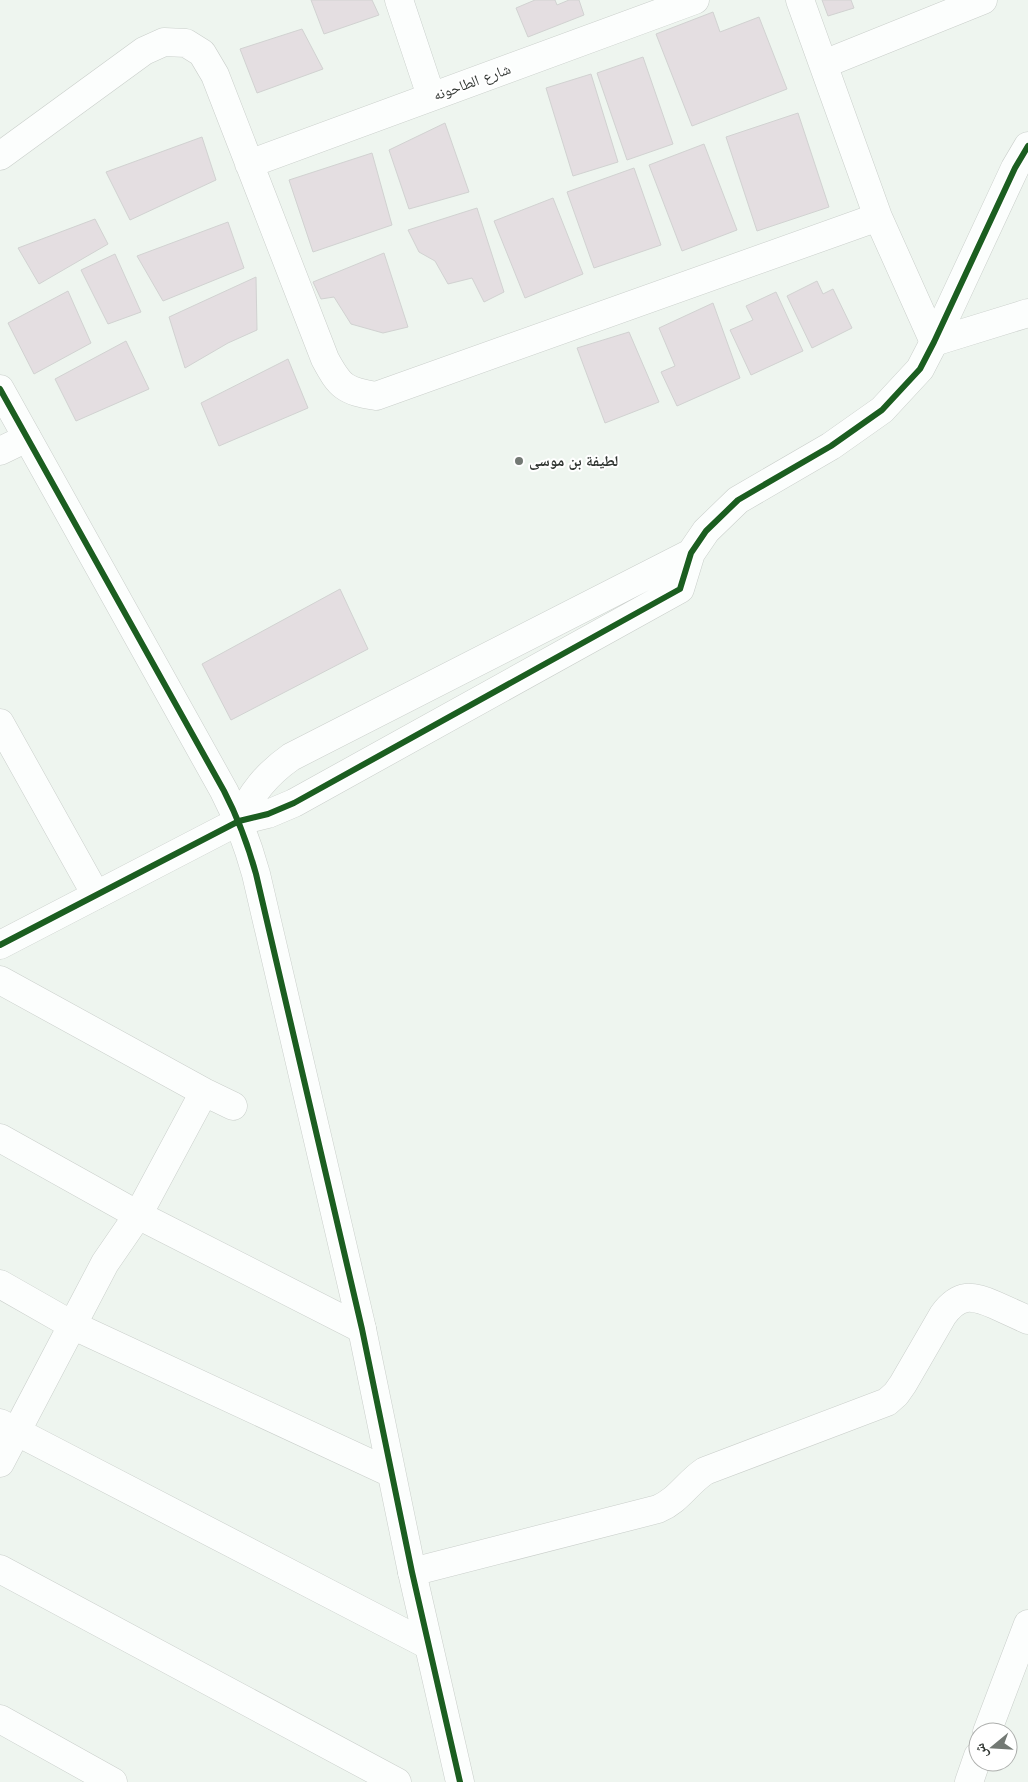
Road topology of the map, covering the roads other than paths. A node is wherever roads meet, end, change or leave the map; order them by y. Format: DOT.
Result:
graph roads {
  1 [pos="398,0"];
  2 [pos="695,0"];
  3 [pos="800,0"];
  4 [pos="984,0"];
  5 [pos="824,64"];
  6 [pos="431,96"];
  7 [pos="1028,146"];
  8 [pos="0,156"];
  9 [pos="249,164"];
  10 [pos="878,217"];
  11 [pos="1028,313"];
  12 [pos="934,342"];
  13 [pos="0,389"];
  14 [pos="27,438"];
  15 [pos="0,452"];
  16 [pos="691,553"];
  17 [pos="0,723"];
  18 [pos="239,821"];
  19 [pos="96,895"];
  20 [pos="0,945"];
  21 [pos="0,980"];
  22 [pos="204,1092"];
  23 [pos="233,1106"];
  24 [pos="0,1138"];
  25 [pos="138,1216"];
  26 [pos="0,1284"];
  27 [pos="1028,1320"];
  28 [pos="72,1325"];
  29 [pos="362,1330"];
  30 [pos="8,1427"];
  31 [pos="0,1462"];
  32 [pos="391,1474"];
  33 [pos="0,1569"];
  34 [pos="412,1572"];
  35 [pos="1028,1624"];
  36 [pos="428,1646"];
  37 [pos="0,1720"];
  38 [pos="991,1722"];
  39 [pos="113,1782"];
  40 [pos="397,1782"];
  41 [pos="460,1782"];
  1 -- 6 [label="street"];
  2 -- 6 [label="street, شارع الطاحونه"];
  3 -- 5 [label="street"];
  4 -- 5 [label="street"];
  5 -- 10 [label="street"];
  6 -- 9 [label="street, شارع الطاحونه"];
  7 -- 12 [label="street"];
  8 -- 9 [label="street"];
  9 -- 10 [label="street"];
  10 -- 12 [label="street"];
  11 -- 12 [label="street"];
  12 -- 16 [label="street"];
  13 -- 14 [label="street"];
  14 -- 15 [label="street"];
  14 -- 18 [label="street"];
  16 -- 18 [label="street"];
  16 -- 18 [label="street"];
  17 -- 19 [label="street"];
  18 -- 19 [label="street"];
  18 -- 29 [label="street"];
  19 -- 20 [label="street"];
  21 -- 22 [label="street"];
  22 -- 23 [label="street"];
  22 -- 25 [label="street"];
  24 -- 25 [label="street"];
  25 -- 28 [label="street"];
  25 -- 29 [label="street"];
  26 -- 28 [label="street"];
  27 -- 34 [label="street"];
  28 -- 30 [label="street"];
  28 -- 32 [label="street"];
  29 -- 32 [label="street"];
  30 -- 31 [label="street"];
  30 -- 36 [label="street"];
  32 -- 34 [label="street"];
  33 -- 40 [label="street"];
  34 -- 36 [label="street"];
  35 -- 38 [label="street"];
  36 -- 41 [label="street"];
  37 -- 39 [label="street"];
}
